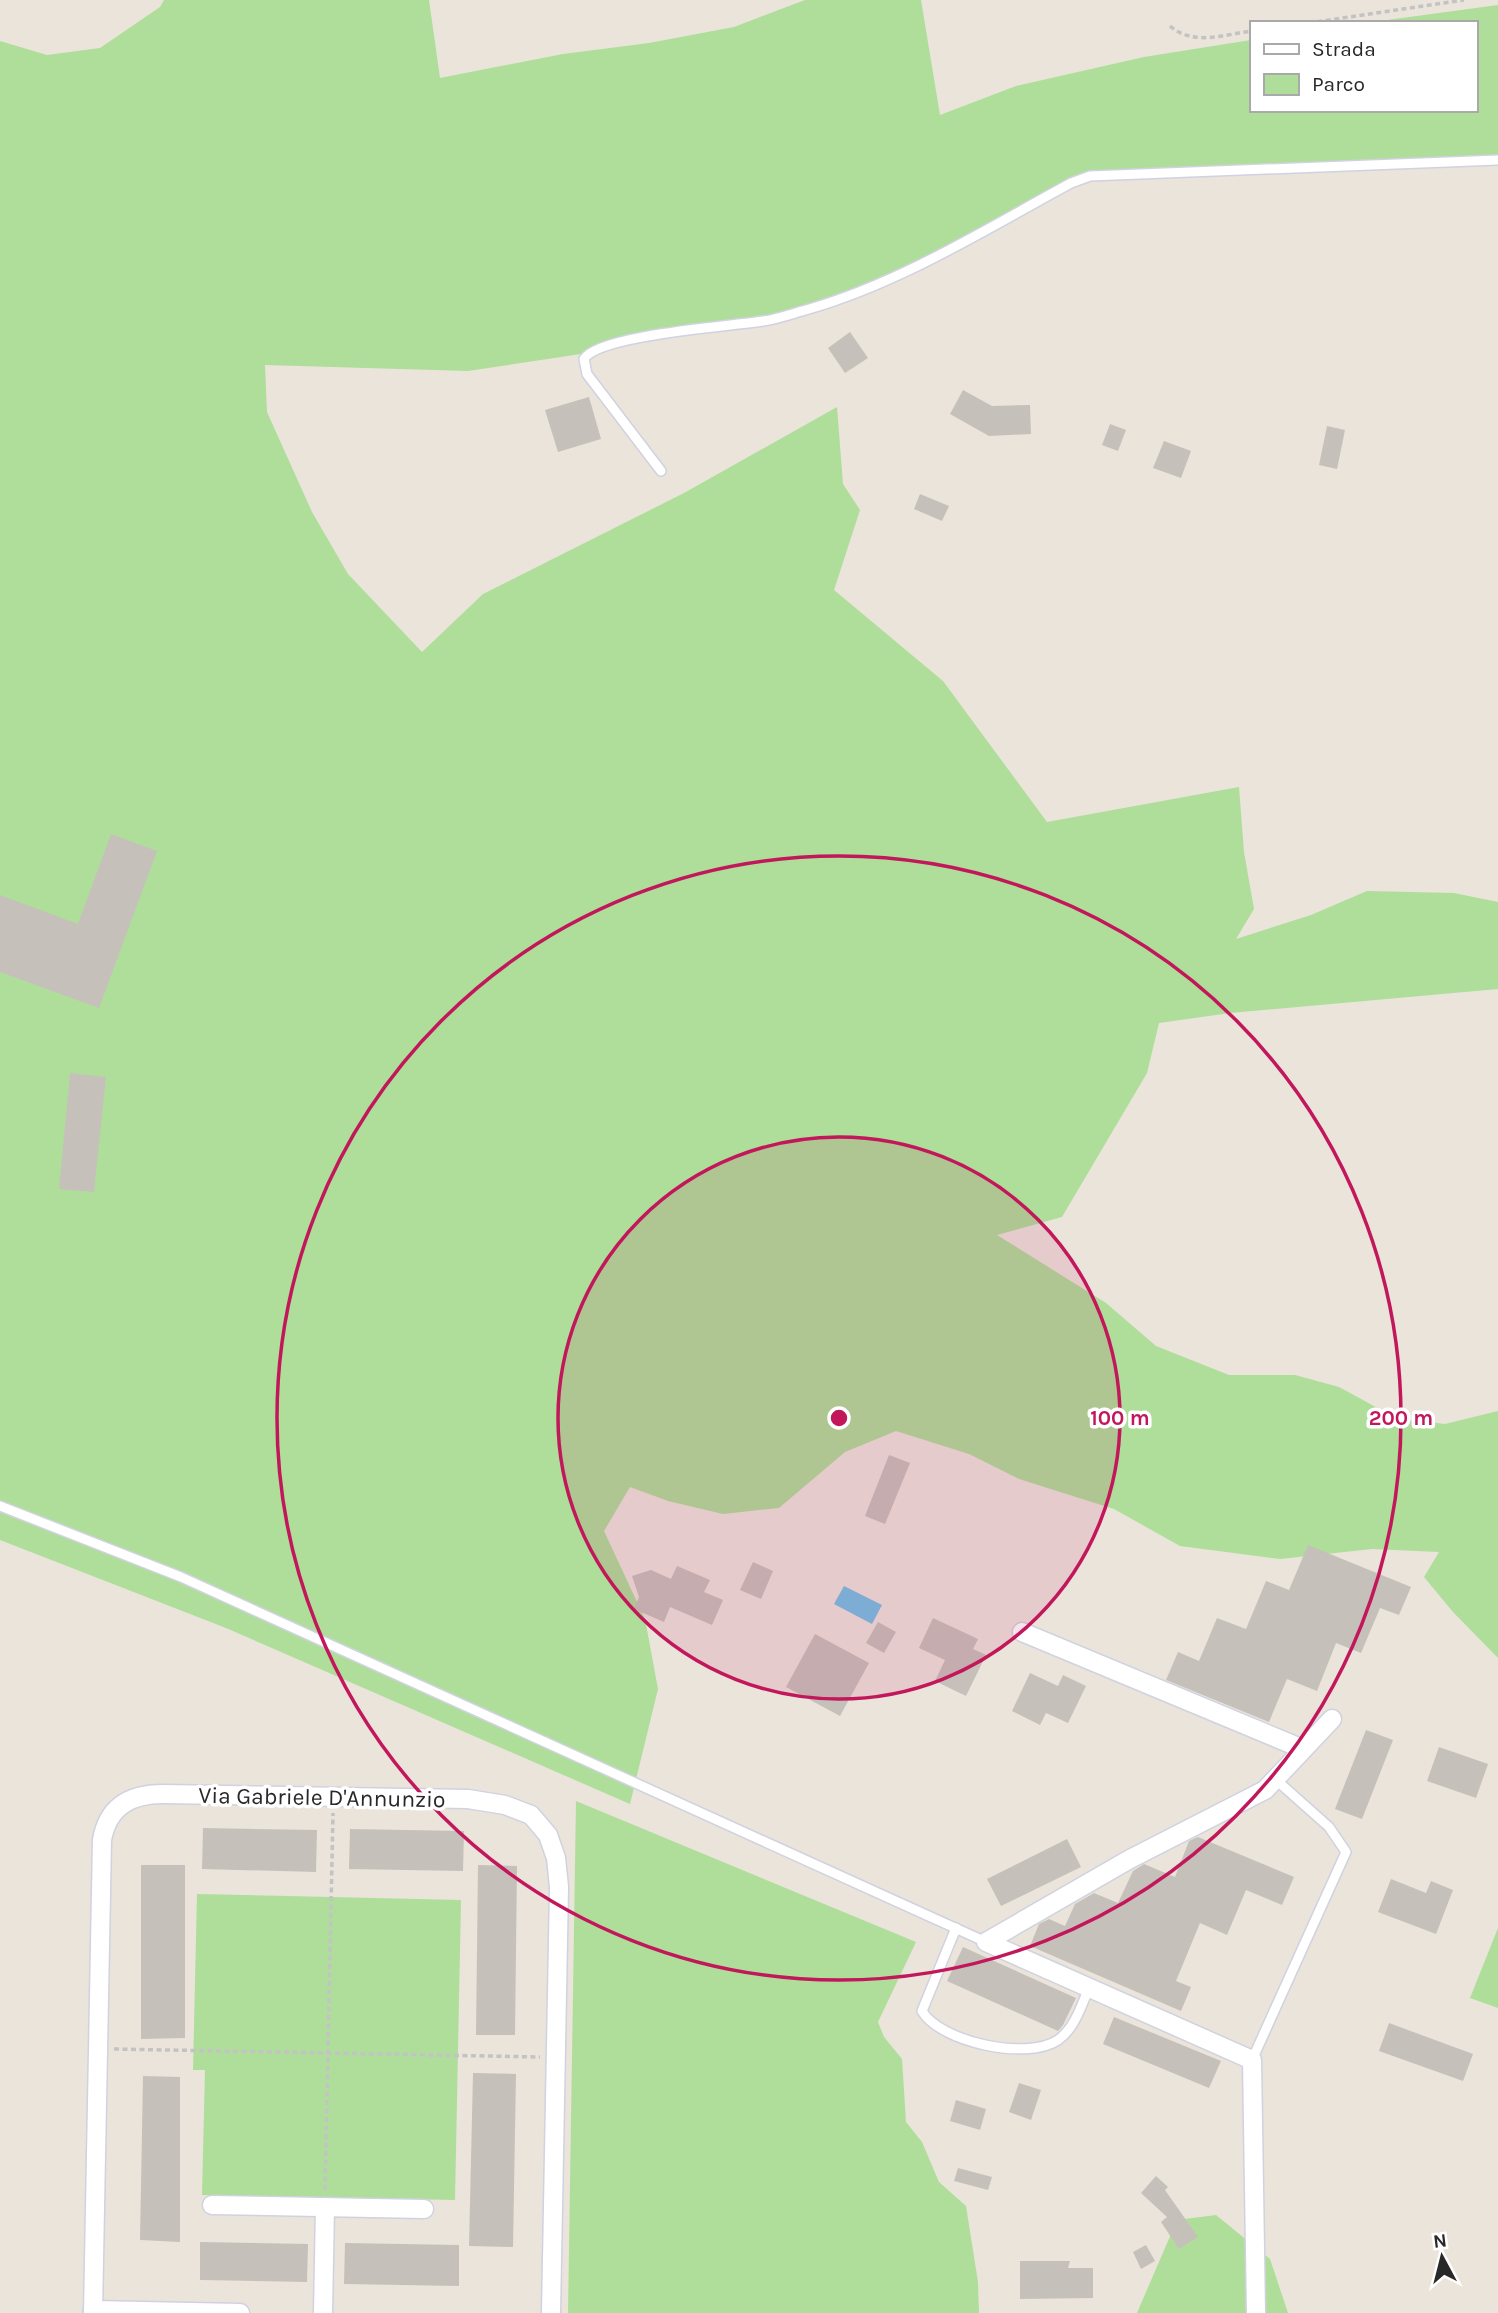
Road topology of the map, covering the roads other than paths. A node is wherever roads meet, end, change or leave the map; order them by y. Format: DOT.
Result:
graph roads {
  1 [pos="1498,160"];
  2 [pos="661,471"];
  3 [pos="0,1506"];
  4 [pos="1022,1632"];
  5 [pos="1332,1719"];
  6 [pos="1303,1749"];
  7 [pos="1275,1779"];
  8 [pos="956,1928"];
  9 [pos="986,1942"];
  10 [pos="1089,1988"];
  11 [pos="1252,2060"];
  12 [pos="212,2205"];
  13 [pos="325,2207"];
  14 [pos="424,2209"];
  15 [pos="93,2312"];
  16 [pos="240,2313"];
  17 [pos="323,2313"];
  18 [pos="551,2313"];
  19 [pos="1256,2313"];
  1 -- 2 [label="lane"];
  3 -- 8 [label="lane"];
  4 -- 6 [label="street"];
  5 -- 6 [label="street"];
  6 -- 7 [label="street"];
  7 -- 9 [label="street"];
  7 -- 11 [label="lane"];
  8 -- 9 [label="lane"];
  8 -- 10 [label="lane"];
  9 -- 10 [label="street"];
  10 -- 11 [label="street"];
  11 -- 19 [label="street"];
  12 -- 13 [label="street"];
  13 -- 14 [label="street"];
  13 -- 17 [label="street"];
  15 -- 16 [label="street"];
  15 -- 18 [label="street, Via Gabriele D'Annunzio"];
}
